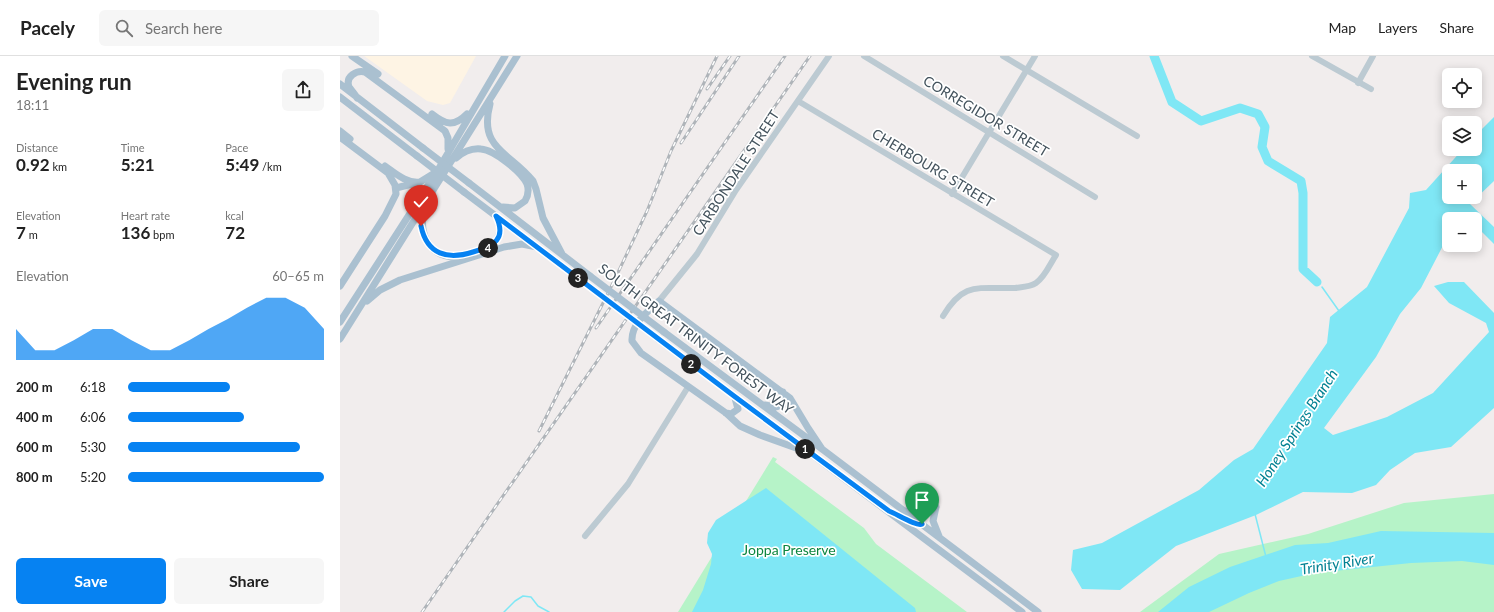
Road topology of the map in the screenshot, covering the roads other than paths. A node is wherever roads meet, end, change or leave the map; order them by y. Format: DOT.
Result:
graph roads {
  1 [pos="352,56"];
  2 [pos="505,56"];
  3 [pos="517,56"];
  4 [pos="829,56"];
  5 [pos="864,56"];
  6 [pos="1003,56"];
  7 [pos="1035,56"];
  8 [pos="1312,56"];
  9 [pos="1373,56"];
  10 [pos="1026,70"];
  11 [pos="1358,83"];
  12 [pos="340,84"];
  13 [pos="1371,89"];
  14 [pos="492,97"];
  15 [pos="357,98"];
  16 [pos="342,99"];
  17 [pos="798,101"];
  18 [pos="475,107"];
  19 [pos="340,131"];
  20 [pos="989,132"];
  21 [pos="1137,136"];
  22 [pos="340,137"];
  23 [pos="448,152"];
  24 [pos="452,160"];
  25 [pos="438,170"];
  26 [pos="394,172"];
  27 [pos="420,182"];
  28 [pos="398,188"];
  29 [pos="952,194"];
  30 [pos="1095,197"];
  31 [pos="425,205"];
  32 [pos="500,206"];
  33 [pos="496,216"];
  34 [pos="537,247"];
  35 [pos="562,254"];
  36 [pos="340,286"];
  37 [pos="659,302"];
  38 [pos="356,313"];
  39 [pos="943,316"];
  40 [pos="340,322"];
  41 [pos="340,339"];
  42 [pos="688,388"];
  43 [pos="783,392"];
  44 [pos="734,396"];
  45 [pos="760,404"];
  46 [pos="726,414"];
  47 [pos="822,448"];
  48 [pos="810,453"];
  49 [pos="889,511"];
  50 [pos="905,511"];
  51 [pos="922,524"];
  52 [pos="585,536"];
  53 [pos="940,538"];
  54 [pos="1022,612"];
  55 [pos="1038,612"];
  1 -- 18 [label="main road"];
  2 -- 18 [label="main road"];
  3 -- 14 [label="main road"];
  4 -- 17 [label="street, CARBONDALE STREET"];
  5 -- 20 [label="street, CORREGIDOR STREET"];
  6 -- 10 [label="street"];
  7 -- 10 [label="street"];
  8 -- 11 [label="street"];
  9 -- 11 [label="street"];
  10 -- 20 [label="street"];
  10 -- 21 [label="street"];
  11 -- 13 [label="street"];
  12 -- 15 [label="main road, SOUTH GREAT TRINITY FOREST WAY"];
  14 -- 24 [label="main road"];
  14 -- 35 [label="main road"];
  15 -- 23 [label="main road"];
  15 -- 32 [label="main road, SOUTH GREAT TRINITY FOREST WAY, bridge"];
  16 -- 33 [label="main road, SOUTH GREAT TRINITY FOREST WAY, bridge"];
  17 -- 29 [label="street, CHERBOURG STREET"];
  17 -- 37 [label="street, CARBONDALE STREET"];
  18 -- 23 [label="main road"];
  19 -- 26 [label="main road"];
  20 -- 29 [label="street"];
  20 -- 30 [label="street, CORREGIDOR STREET"];
  22 -- 28 [label="main road"];
  23 -- 25 [label="main road"];
  24 -- 31 [label="main road"];
  24 -- 32 [label="main road"];
  25 -- 27 [label="main road"];
  25 -- 40 [label="main road"];
  26 -- 27 [label="main road"];
  26 -- 28 [label="main road"];
  27 -- 28 [label="main road"];
  28 -- 36 [label="main road"];
  29 -- 39 [label="street, CHERBOURG STREET"];
  31 -- 33 [label="main road"];
  31 -- 38 [label="main road"];
  32 -- 35 [label="main road, SOUTH GREAT TRINITY FOREST WAY"];
  33 -- 34 [label="main road, SOUTH GREAT TRINITY FOREST WAY"];
  34 -- 38 [label="main road"];
  34 -- 44 [label="main road, SOUTH GREAT TRINITY FOREST WAY, bridge"];
  35 -- 45 [label="main road, SOUTH GREAT TRINITY FOREST WAY, bridge"];
  37 -- 42 [label="main road"];
  37 -- 43 [label="main road"];
  38 -- 41 [label="main road"];
  42 -- 46 [label="main road"];
  42 -- 52 [label="street"];
  43 -- 45 [label="main road"];
  43 -- 47 [label="main road"];
  44 -- 46 [label="main road"];
  44 -- 48 [label="main road, SOUTH GREAT TRINITY FOREST WAY"];
  45 -- 47 [label="main road, SOUTH GREAT TRINITY FOREST WAY"];
  46 -- 48 [label="main road"];
  47 -- 50 [label="main road, SOUTH GREAT TRINITY FOREST WAY"];
  48 -- 49 [label="main road, SOUTH GREAT TRINITY FOREST WAY"];
  49 -- 51 [label="main road"];
  49 -- 54 [label="main road, SOUTH GREAT TRINITY FOREST WAY"];
  50 -- 51 [label="main road, SOUTH GREAT TRINITY FOREST WAY"];
  50 -- 53 [label="main road"];
  51 -- 53 [label="main road, SOUTH GREAT TRINITY FOREST WAY"];
  53 -- 55 [label="main road, SOUTH GREAT TRINITY FOREST WAY"];
}
